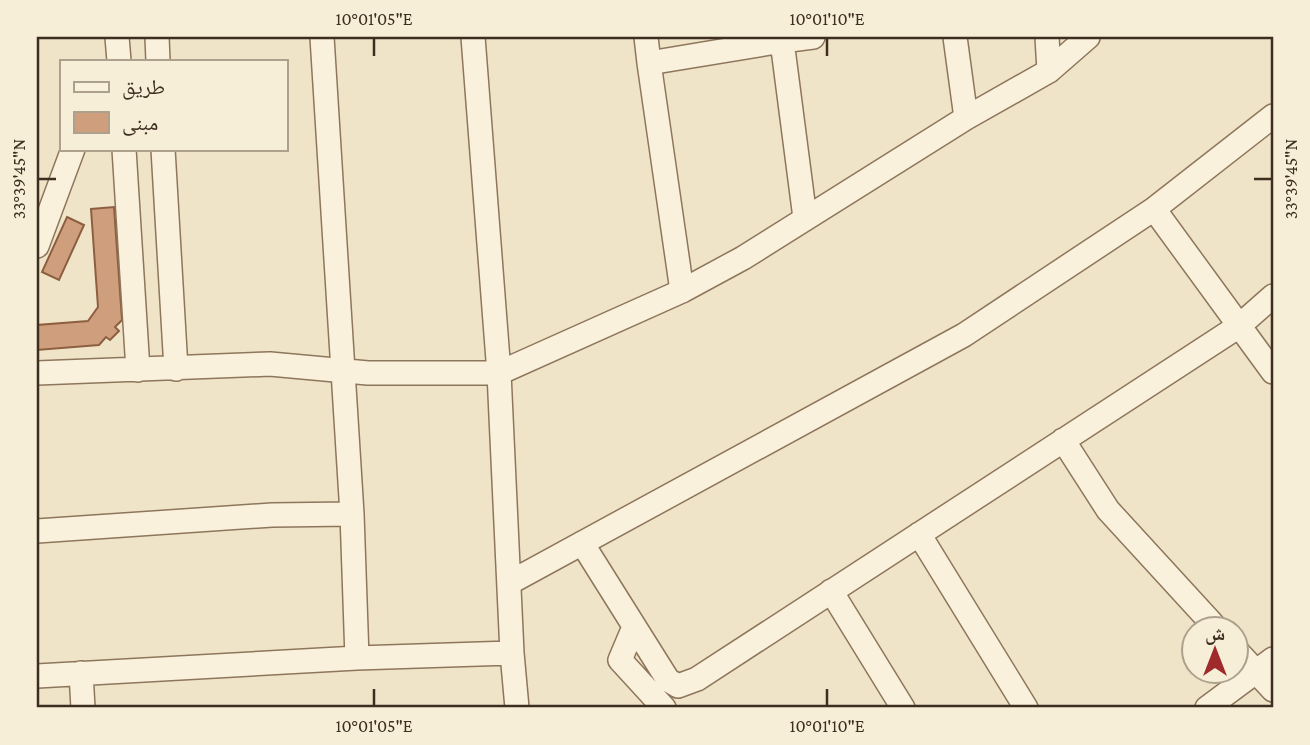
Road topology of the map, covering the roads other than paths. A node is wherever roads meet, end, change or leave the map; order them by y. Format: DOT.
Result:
graph roads {
  1 [pos="117,37"];
  2 [pos="157,37"];
  3 [pos="322,37"];
  4 [pos="473,37"];
  5 [pos="646,37"];
  6 [pos="813,37"];
  7 [pos="955,37"];
  8 [pos="1047,37"];
  9 [pos="1088,37"];
  10 [pos="782,41"];
  11 [pos="119,60"];
  12 [pos="158,60"];
  13 [pos="649,63"];
  14 [pos="1049,71"];
  15 [pos="1273,117"];
  16 [pos="966,118"];
  17 [pos="73,150"];
  18 [pos="124,150"];
  19 [pos="163,150"];
  20 [pos="1153,209"];
  21 [pos="806,218"];
  22 [pos="37,246"];
  23 [pos="682,290"];
  24 [pos="1273,296"];
  25 [pos="1239,326"];
  26 [pos="176,369"];
  27 [pos="138,370"];
  28 [pos="342,372"];
  29 [pos="1273,372"];
  30 [pos="37,373"];
  31 [pos="499,373"];
  32 [pos="1063,440"];
  33 [pos="352,514"];
  34 [pos="37,531"];
  35 [pos="919,534"];
  36 [pos="582,543"];
  37 [pos="509,583"];
  38 [pos="831,591"];
  39 [pos="1206,616"];
  40 [pos="634,627"];
  41 [pos="512,653"];
  42 [pos="357,658"];
  43 [pos="1265,665"];
  44 [pos="81,673"];
  45 [pos="37,676"];
  46 [pos="1273,690"];
  47 [pos="83,708"];
  48 [pos="517,708"];
  49 [pos="664,708"];
  50 [pos="903,708"];
  51 [pos="1026,708"];
  52 [pos="1207,708"];
  1 -- 11 [label="street"];
  2 -- 12 [label="street"];
  3 -- 28 [label="street"];
  4 -- 31 [label="street"];
  5 -- 13 [label="street"];
  6 -- 10 [label="street"];
  7 -- 16 [label="street"];
  8 -- 14 [label="street"];
  9 -- 14 [label="street"];
  10 -- 13 [label="street"];
  10 -- 21 [label="street"];
  13 -- 23 [label="street"];
  14 -- 16 [label="street"];
  15 -- 20 [label="street"];
  16 -- 21 [label="street"];
  17 -- 22 [label="street"];
  18 -- 27 [label="street"];
  19 -- 26 [label="street"];
  20 -- 25 [label="street"];
  20 -- 36 [label="street"];
  21 -- 23 [label="street"];
  23 -- 31 [label="street"];
  24 -- 25 [label="street"];
  25 -- 29 [label="street"];
  25 -- 32 [label="street"];
  26 -- 27 [label="street"];
  26 -- 28 [label="street"];
  27 -- 30 [label="street"];
  28 -- 31 [label="street"];
  28 -- 33 [label="street"];
  31 -- 37 [label="street"];
  32 -- 35 [label="street"];
  32 -- 39 [label="street"];
  33 -- 34 [label="street"];
  33 -- 42 [label="street"];
  35 -- 38 [label="street"];
  35 -- 51 [label="street"];
  36 -- 37 [label="street"];
  36 -- 40 [label="street"];
  37 -- 41 [label="street"];
  38 -- 40 [label="street"];
  38 -- 50 [label="street"];
  40 -- 49 [label="street"];
  41 -- 42 [label="street"];
  41 -- 48 [label="street"];
  42 -- 44 [label="street"];
  43 -- 46 [label="street"];
  43 -- 52 [label="street"];
  44 -- 45 [label="street"];
  44 -- 47 [label="street"];
}
